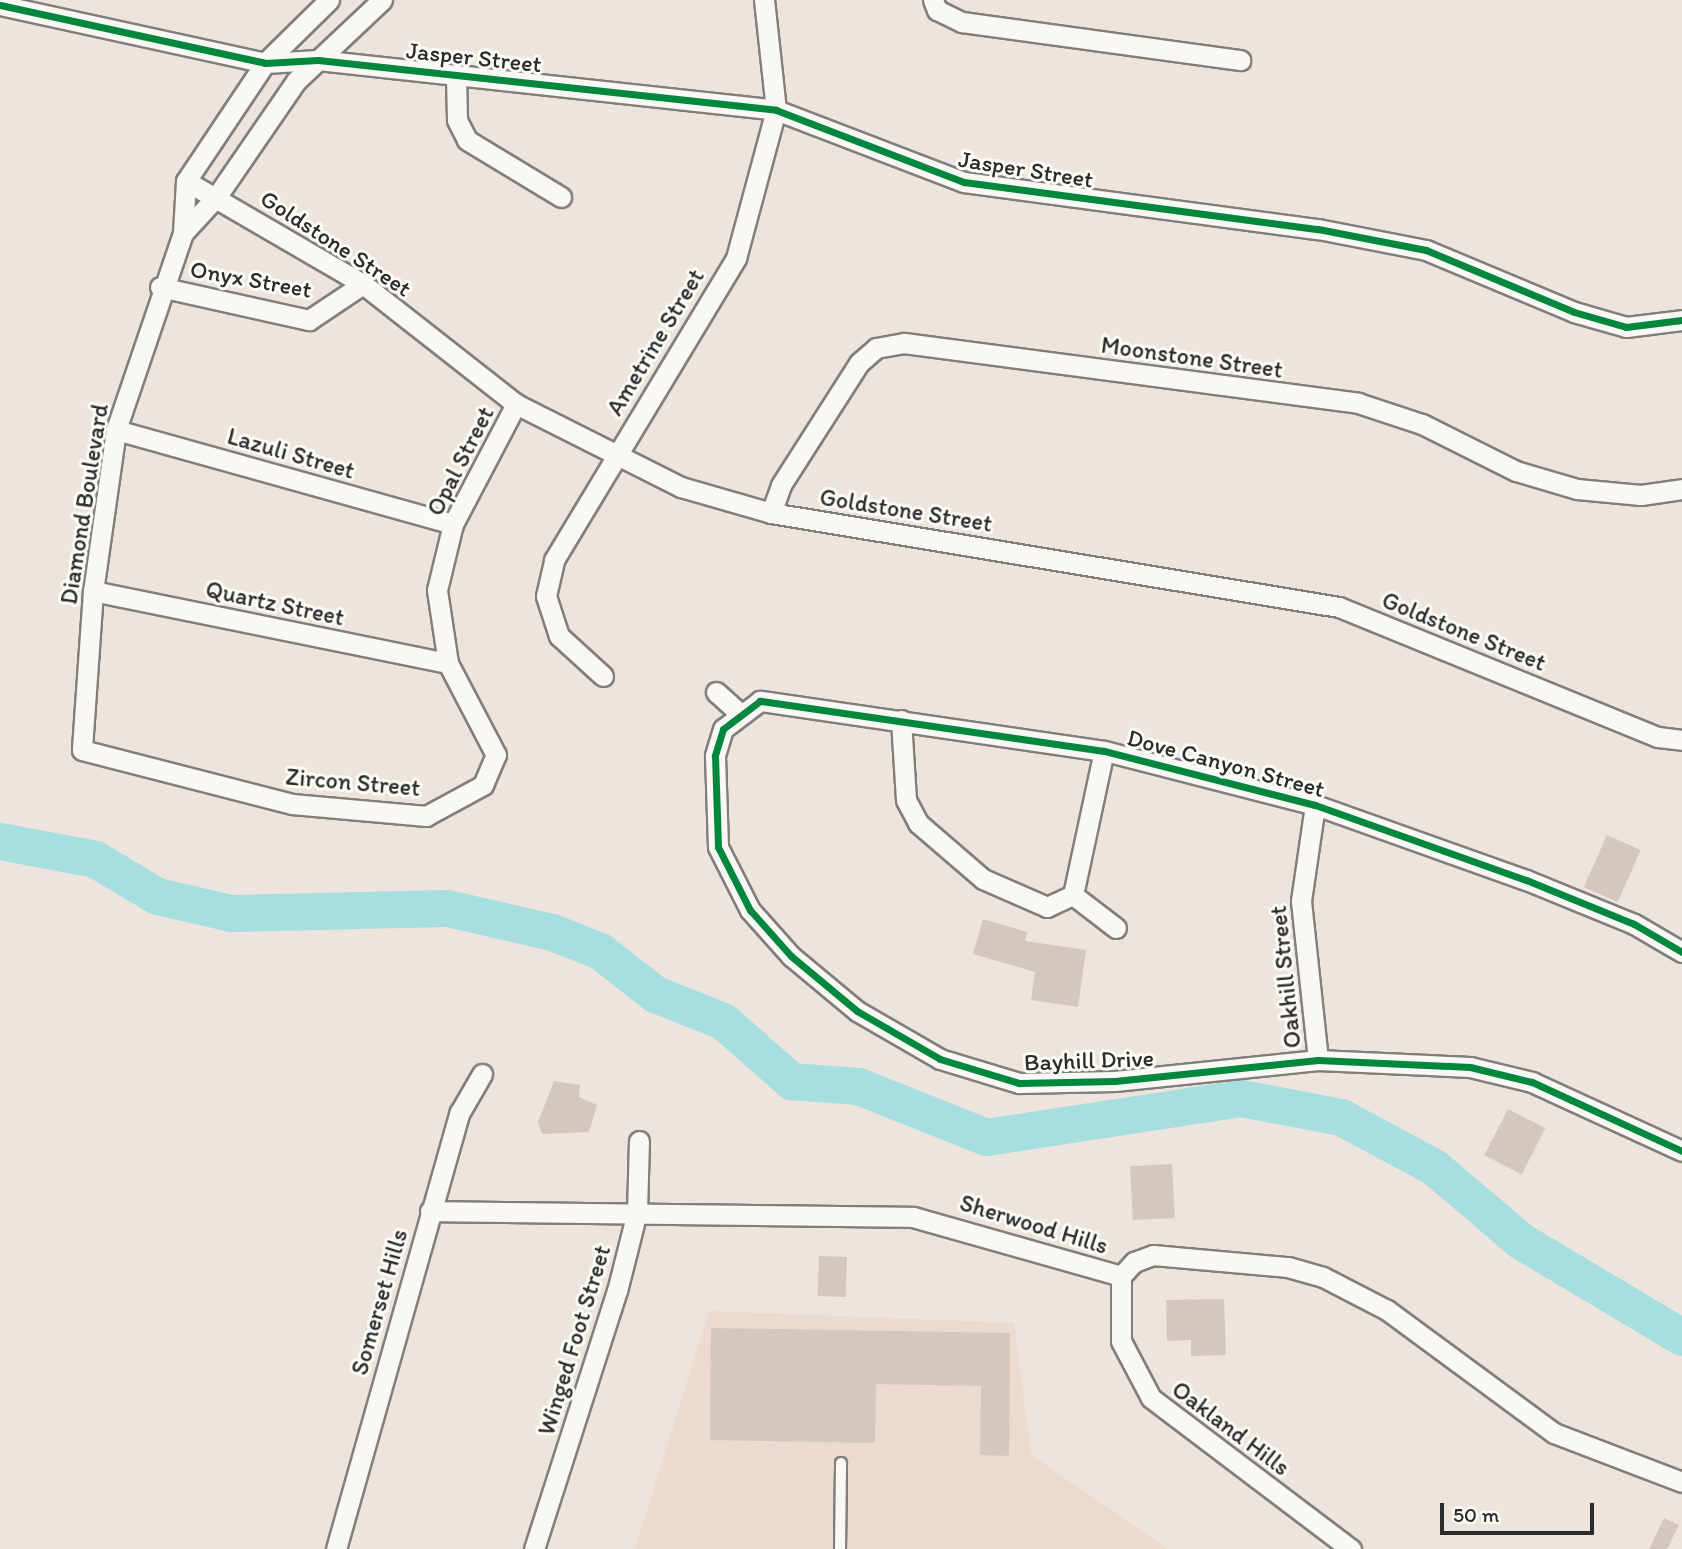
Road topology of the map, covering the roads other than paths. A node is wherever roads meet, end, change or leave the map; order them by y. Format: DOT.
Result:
graph roads {
  1 [pos="329,0"];
  2 [pos="382,0"];
  3 [pos="764,0"];
  4 [pos="933,0"];
  5 [pos="0,5"];
  6 [pos="318,60"];
  7 [pos="1240,60"];
  8 [pos="265,63"];
  9 [pos="456,75"];
  10 [pos="776,110"];
  11 [pos="186,181"];
  12 [pos="217,196"];
  13 [pos="561,197"];
  14 [pos="183,233"];
  15 [pos="363,284"];
  16 [pos="160,287"];
  17 [pos="1682,320"];
  18 [pos="516,404"];
  19 [pos="116,430"];
  20 [pos="617,451"];
  21 [pos="1682,489"];
  22 [pos="771,513"];
  23 [pos="453,524"];
  24 [pos="93,591"];
  25 [pos="448,663"];
  26 [pos="603,676"];
  27 [pos="716,692"];
  28 [pos="738,712"];
  29 [pos="901,720"];
  30 [pos="1682,740"];
  31 [pos="82,750"];
  32 [pos="1104,751"];
  33 [pos="1315,805"];
  34 [pos="1073,895"];
  35 [pos="1116,928"];
  36 [pos="1682,952"];
  37 [pos="1318,1060"];
  38 [pos="482,1074"];
  39 [pos="639,1141"];
  40 [pos="1682,1151"];
  41 [pos="430,1211"];
  42 [pos="637,1212"];
  43 [pos="1121,1276"];
  44 [pos="842,1463"];
  45 [pos="1682,1482"];
  46 [pos="336,1549"];
  47 [pos="534,1549"];
  48 [pos="840,1549"];
  49 [pos="1352,1549"];
  1 -- 8 [label="street"];
  2 -- 6 [label="street, Diamond Boulevard"];
  3 -- 10 [label="street, Ametrine Street"];
  4 -- 7 [label="street"];
  5 -- 8 [label="street, Jasper Street"];
  6 -- 8 [label="street, Jasper Street"];
  6 -- 9 [label="street, Jasper Street"];
  6 -- 12 [label="street, Diamond Boulevard"];
  8 -- 11 [label="street"];
  9 -- 10 [label="street, Jasper Street"];
  9 -- 13 [label="street"];
  10 -- 17 [label="street, Jasper Street"];
  10 -- 20 [label="street, Ametrine Street"];
  11 -- 12 [label="street, Goldstone Street"];
  11 -- 14 [label="street, Diamond Boulevard"];
  12 -- 14 [label="street, Diamond Boulevard"];
  12 -- 15 [label="street, Goldstone Street"];
  14 -- 16 [label="street, Diamond Boulevard"];
  15 -- 16 [label="street, Onyx Street"];
  15 -- 18 [label="street, Goldstone Street"];
  16 -- 19 [label="street, Diamond Boulevard"];
  18 -- 20 [label="street, Goldstone Street"];
  18 -- 23 [label="street, Opal Street"];
  19 -- 23 [label="street, Lazuli Street"];
  19 -- 24 [label="street, Diamond Boulevard"];
  20 -- 22 [label="street, Goldstone Street"];
  20 -- 26 [label="street, Ametrine Street"];
  21 -- 22 [label="street, Moonstone Street"];
  22 -- 30 [label="street, Goldstone Street"];
  23 -- 25 [label="street, Opal Street"];
  24 -- 25 [label="street, Quartz Street"];
  24 -- 31 [label="street, Diamond Boulevard"];
  25 -- 31 [label="street, Zircon Street"];
  27 -- 28 [label="street"];
  28 -- 29 [label="street, Dove Canyon Street"];
  28 -- 37 [label="street, Bayhill Drive"];
  29 -- 32 [label="street, Dove Canyon Street"];
  29 -- 34 [label="street"];
  32 -- 33 [label="street, Dove Canyon Street"];
  32 -- 34 [label="street"];
  33 -- 36 [label="street, Dove Canyon Street"];
  33 -- 37 [label="street, Oakhill Street"];
  34 -- 35 [label="street"];
  37 -- 40 [label="street, Bayhill Drive"];
  38 -- 41 [label="street, Somerset Hills"];
  39 -- 42 [label="street, Winged Foot Street"];
  41 -- 42 [label="street, Sherwood Hills"];
  41 -- 46 [label="street, Somerset Hills"];
  42 -- 43 [label="street, Sherwood Hills"];
  42 -- 47 [label="street, Winged Foot Street"];
  43 -- 45 [label="street, Sherwood Hills"];
  43 -- 49 [label="street, Oakland Hills"];
  44 -- 48 [label="lane"];
}
